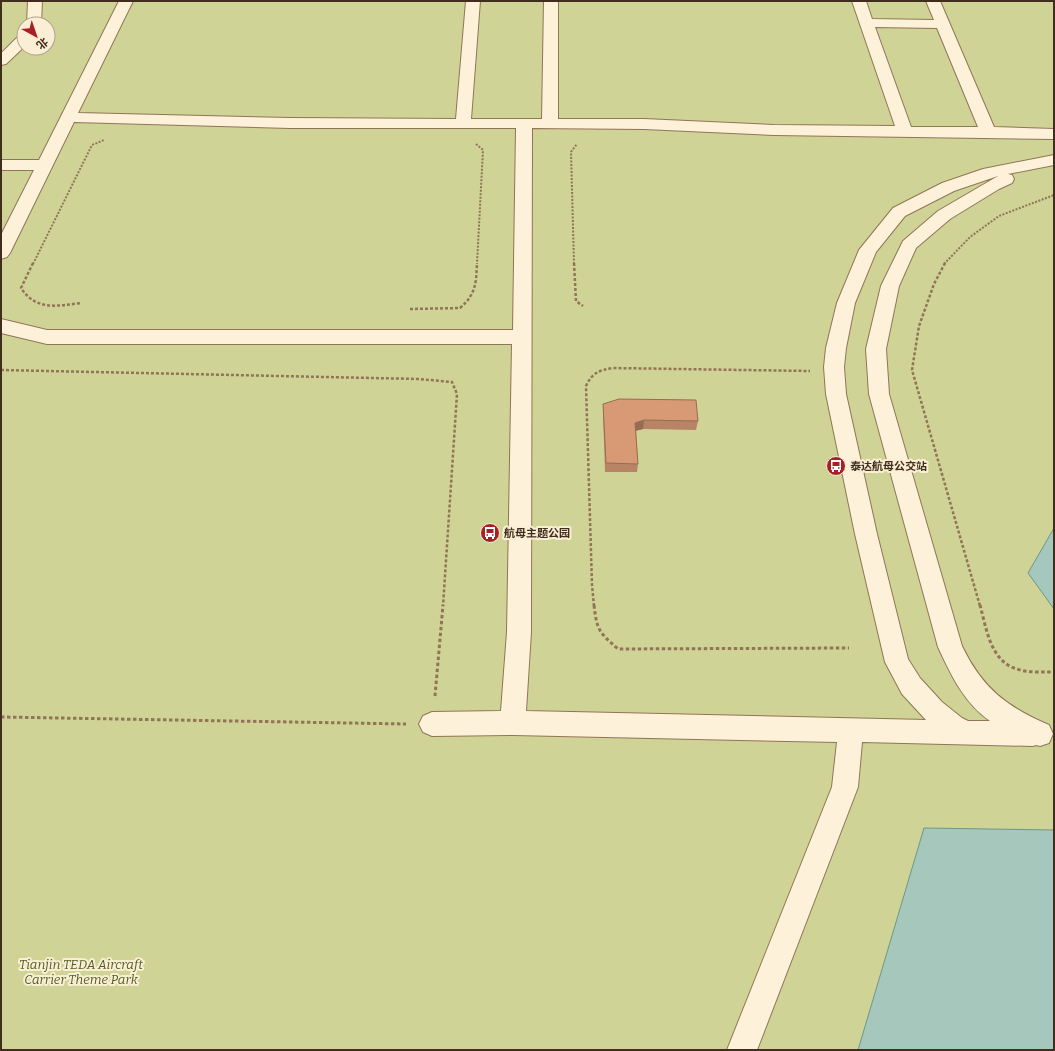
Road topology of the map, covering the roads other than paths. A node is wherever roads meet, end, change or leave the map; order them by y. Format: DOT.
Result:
graph roads {
  1 [pos="35,1"];
  2 [pos="126,1"];
  3 [pos="473,1"];
  4 [pos="552,1"];
  5 [pos="859,1"];
  6 [pos="933,1"];
  7 [pos="34,16"];
  8 [pos="867,23"];
  9 [pos="943,24"];
  10 [pos="16,48"];
  11 [pos="1,61"];
  12 [pos="68,117"];
  13 [pos="463,124"];
  14 [pos="524,124"];
  15 [pos="550,124"];
  16 [pos="905,131"];
  17 [pos="988,132"];
  18 [pos="1054,134"];
  19 [pos="1047,162"];
  20 [pos="1,165"];
  21 [pos="44,165"];
  22 [pos="1,253"];
  23 [pos="1,326"];
  24 [pos="521,337"];
  25 [pos="513,723"];
  26 [pos="432,724"];
  27 [pos="851,731"];
  28 [pos="967,733"];
  29 [pos="1047,734"];
  30 [pos="742,1050"];
  1 -- 7 [label="street"];
  2 -- 12 [label="street"];
  3 -- 13 [label="street"];
  4 -- 15 [label="street"];
  5 -- 8 [label="street"];
  6 -- 9 [label="street"];
  8 -- 9 [label="street"];
  8 -- 16 [label="street"];
  9 -- 17 [label="street"];
  10 -- 11 [label="street"];
  12 -- 13 [label="street"];
  12 -- 21 [label="street"];
  13 -- 14 [label="street"];
  14 -- 15 [label="street"];
  14 -- 24 [label="street"];
  15 -- 16 [label="street"];
  16 -- 17 [label="street"];
  17 -- 18 [label="street"];
  19 -- 28 [label="street"];
  19 -- 29 [label="street"];
  20 -- 21 [label="street"];
  21 -- 22 [label="street"];
  23 -- 24 [label="street"];
  24 -- 25 [label="street"];
  25 -- 26 [label="street"];
  25 -- 27 [label="street"];
  27 -- 28 [label="street"];
  27 -- 30 [label="street"];
  28 -- 29 [label="street"];
}
